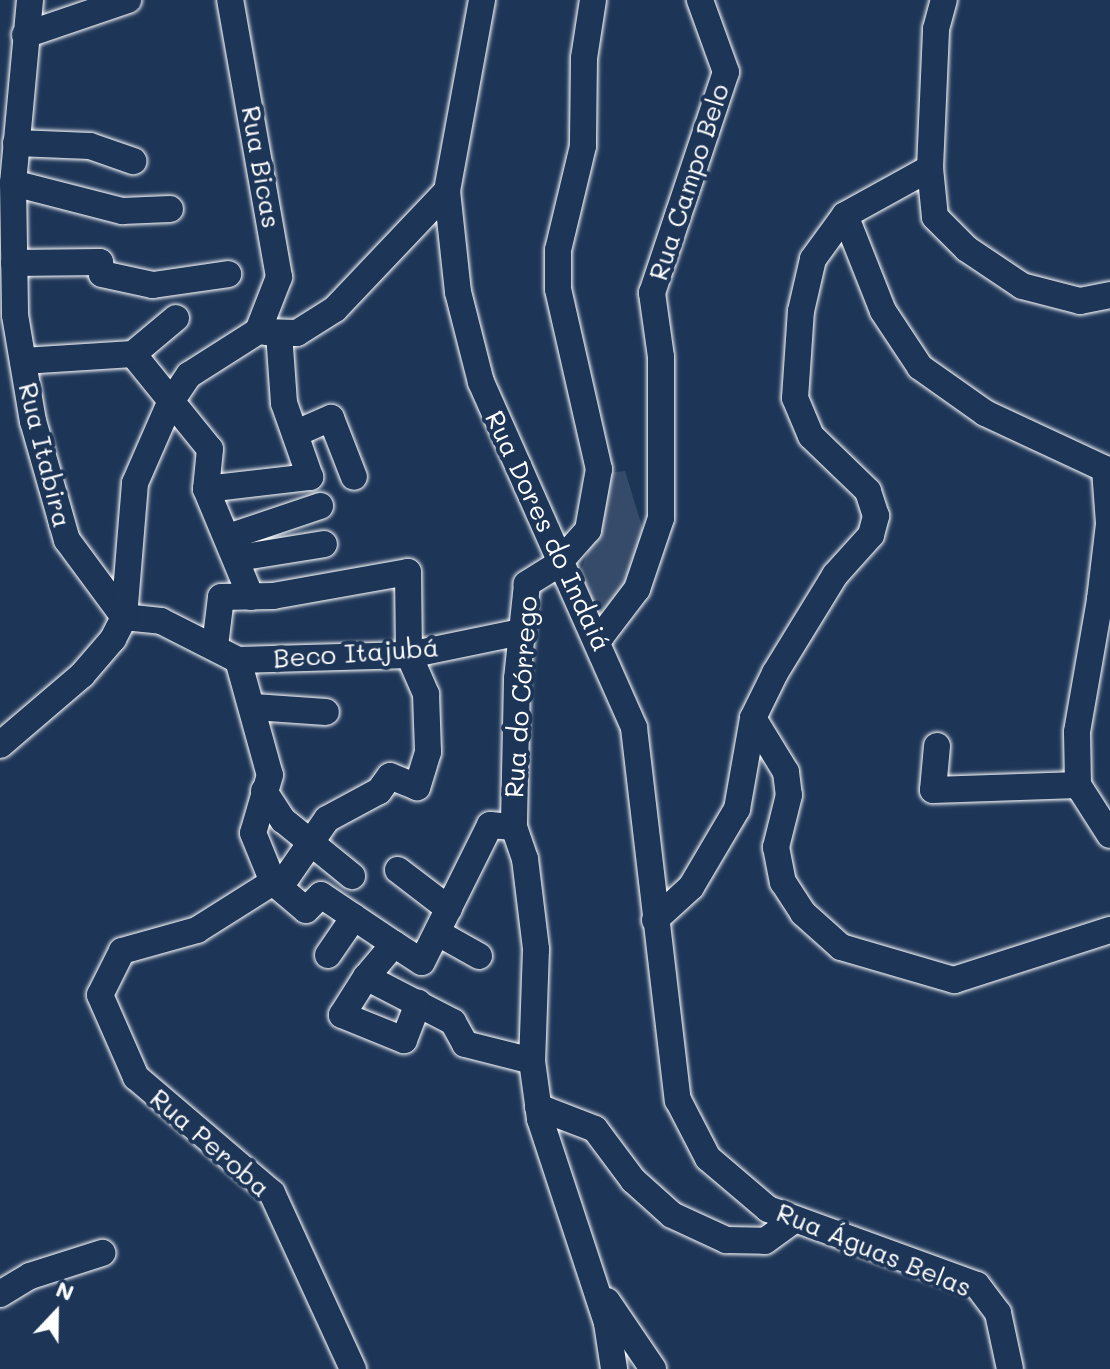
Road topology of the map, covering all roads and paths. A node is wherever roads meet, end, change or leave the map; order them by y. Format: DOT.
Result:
graph roads {
  1 [pos="30,0"];
  2 [pos="128,0"];
  3 [pos="230,0"];
  4 [pos="482,0"];
  5 [pos="593,0"];
  6 [pos="944,0"];
  7 [pos="706,5"];
  8 [pos="25,35"];
  9 [pos="16,143"];
  10 [pos="133,161"];
  11 [pos="930,168"];
  12 [pos="13,183"];
  13 [pos="447,191"];
  14 [pos="170,209"];
  15 [pos="845,215"];
  16 [pos="14,263"];
  17 [pos="228,274"];
  18 [pos="1110,295"];
  19 [pos="176,318"];
  20 [pos="268,332"];
  21 [pos="133,354"];
  22 [pos="23,361"];
  23 [pos="170,403"];
  24 [pos="299,432"];
  25 [pos="354,477"];
  26 [pos="206,489"];
  27 [pos="320,506"];
  28 [pos="324,544"];
  29 [pos="234,547"];
  30 [pos="557,565"];
  31 [pos="1105,592"];
  32 [pos="251,597"];
  33 [pos="124,617"];
  34 [pos="521,632"];
  35 [pos="599,639"];
  36 [pos="1103,639"];
  37 [pos="215,646"];
  38 [pos="409,655"];
  39 [pos="238,660"];
  40 [pos="254,707"];
  41 [pos="326,712"];
  42 [pos="753,718"];
  43 [pos="0,745"];
  44 [pos="937,746"];
  45 [pos="1078,785"];
  46 [pos="264,791"];
  47 [pos="514,827"];
  48 [pos="1110,835"];
  49 [pos="309,844"];
  50 [pos="398,870"];
  51 [pos="352,876"];
  52 [pos="276,885"];
  53 [pos="354,917"];
  54 [pos="655,920"];
  55 [pos="444,921"];
  56 [pos="1110,930"];
  57 [pos="394,944"];
  58 [pos="328,955"];
  59 [pos="479,956"];
  60 [pos="366,977"];
  61 [pos="418,1003"];
  62 [pos="532,1061"];
  63 [pos="538,1107"];
  64 [pos="795,1219"];
  65 [pos="102,1253"];
  66 [pos="593,1281"];
  67 [pos="0,1294"];
  68 [pos="353,1369"];
  69 [pos="614,1369"];
  70 [pos="653,1369"];
  71 [pos="1010,1369"];
  1 -- 8 [label="street, Rua Itabira"];
  2 -- 8 [label="street"];
  3 -- 20 [label="street, Rua Bicas"];
  4 -- 13 [label="street, Rua Dores do Indaiá"];
  5 -- 30 [label="street, Rua do Córrego"];
  6 -- 11 [label="street"];
  7 -- 35 [label="street, Rua Campo Belo"];
  8 -- 9 [label="street, Rua Itabira"];
  9 -- 10 [label="street"];
  9 -- 12 [label="street, Rua Itabira"];
  11 -- 15 [label="street"];
  11 -- 18 [label="street"];
  12 -- 14 [label="street"];
  12 -- 16 [label="street, Rua Itabira"];
  13 -- 20 [label="street"];
  13 -- 30 [label="street, Rua Dores do Indaiá"];
  15 -- 31 [label="street"];
  15 -- 42 [label="street"];
  16 -- 17 [label="street"];
  16 -- 22 [label="street, Rua Itabira"];
  19 -- 21 [label="street"];
  20 -- 23 [label="street"];
  20 -- 24 [label="street"];
  21 -- 22 [label="street"];
  21 -- 23 [label="street"];
  22 -- 33 [label="street, Rua Itabira"];
  23 -- 26 [label="street"];
  23 -- 33 [label="street"];
  24 -- 25 [label="street"];
  24 -- 26 [label="street"];
  26 -- 29 [label="street"];
  27 -- 29 [label="street"];
  28 -- 29 [label="street"];
  29 -- 32 [label="street"];
  30 -- 34 [label="street, Rua do Córrego"];
  30 -- 35 [label="street, Rua Dores do Indaiá"];
  31 -- 36 [label="street"];
  32 -- 37 [label="street"];
  32 -- 38 [label="street"];
  33 -- 37 [label="street"];
  33 -- 43 [label="street"];
  34 -- 38 [label="street, Beco Itajubá"];
  34 -- 47 [label="street, Rua do Córrego"];
  35 -- 54 [label="street, Rua Dores do Indaiá"];
  36 -- 45 [label="street"];
  37 -- 39 [label="street"];
  38 -- 39 [label="street, Beco Itajubá"];
  38 -- 49 [label="street"];
  39 -- 40 [label="street"];
  40 -- 41 [label="street"];
  40 -- 46 [label="street"];
  42 -- 54 [label="street"];
  42 -- 56 [label="street"];
  44 -- 45 [label="street"];
  45 -- 48 [label="street"];
  46 -- 49 [label="street"];
  46 -- 52 [label="street"];
  47 -- 55 [label="street"];
  47 -- 62 [label="street, Rua do Córrego"];
  49 -- 51 [label="street"];
  49 -- 52 [label="street"];
  50 -- 55 [label="street"];
  52 -- 53 [label="street"];
  52 -- 68 [label="street, Rua Peroba"];
  53 -- 57 [label="street"];
  53 -- 58 [label="street"];
  54 -- 64 [label="street, Rua Águas Belas"];
  55 -- 57 [label="street"];
  55 -- 59 [label="street"];
  57 -- 60 [label="street"];
  60 -- 61 [label="street"];
  60 -- 61 [label="street"];
  61 -- 62 [label="street"];
  62 -- 63 [label="street, Rua do Córrego"];
  63 -- 64 [label="street"];
  63 -- 66 [label="street, Rua do Córrego"];
  64 -- 71 [label="street, Rua Águas Belas"];
  65 -- 67 [label="street"];
  66 -- 69 [label="street, Rua do Córrego"];
  66 -- 70 [label="street"];
}
